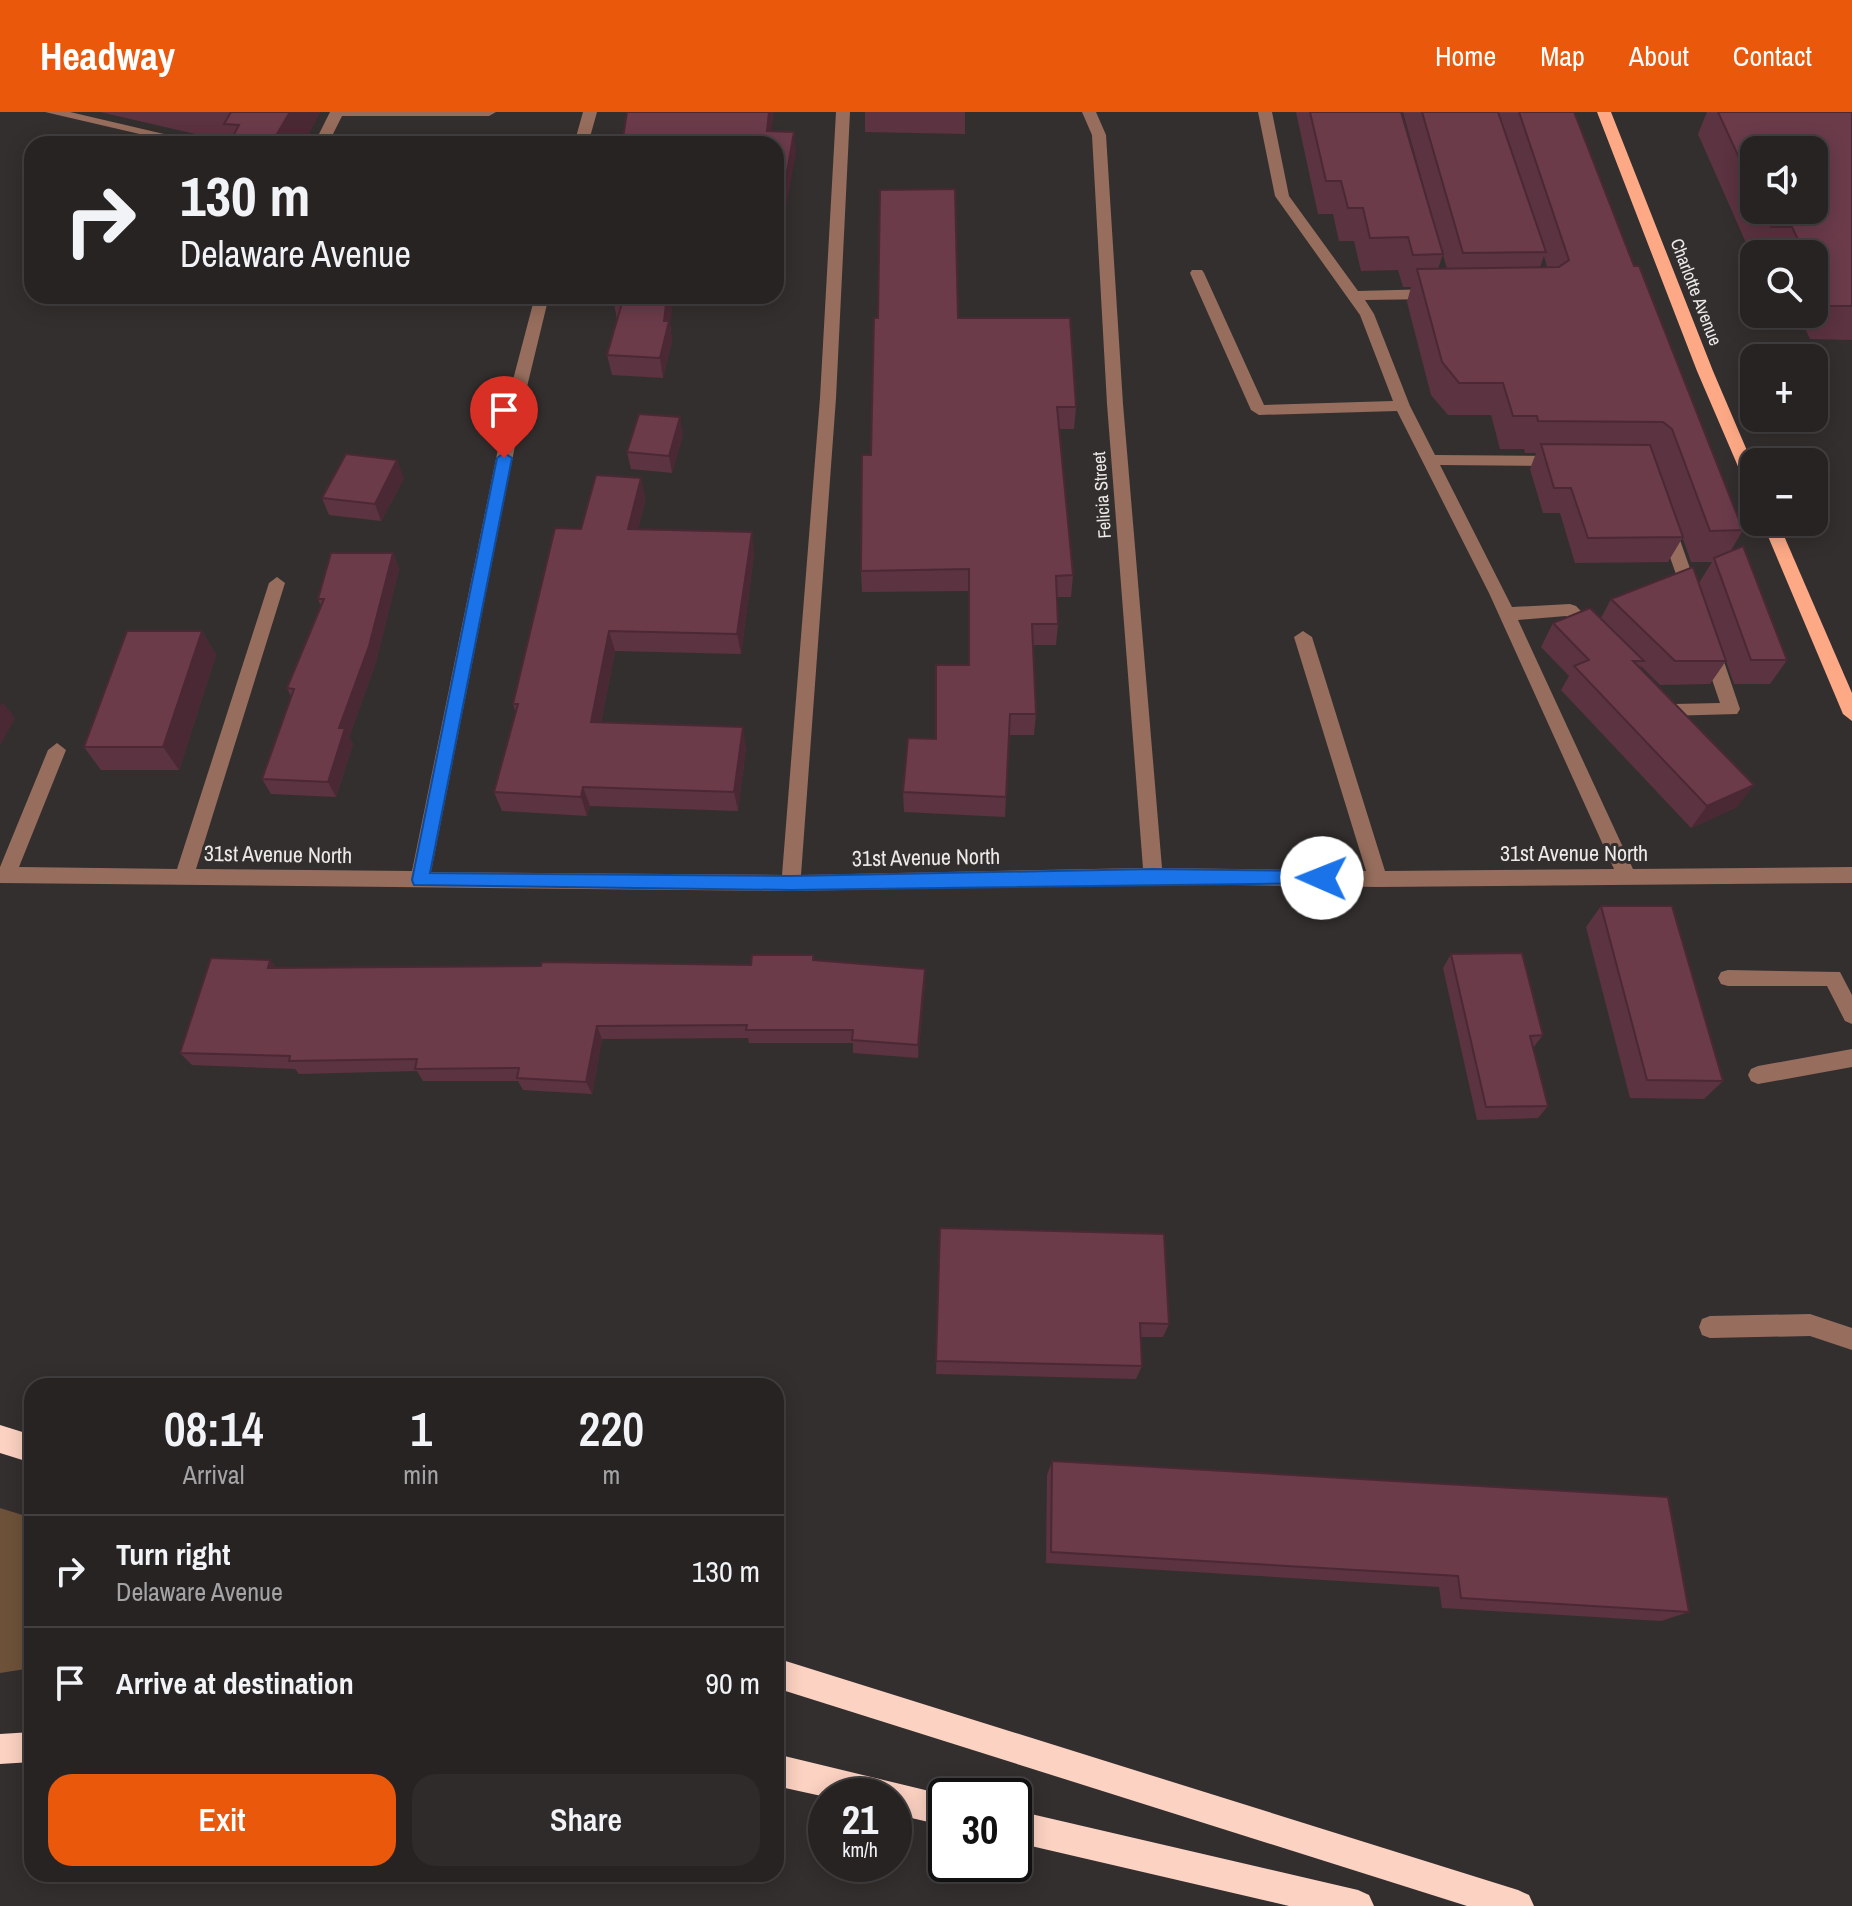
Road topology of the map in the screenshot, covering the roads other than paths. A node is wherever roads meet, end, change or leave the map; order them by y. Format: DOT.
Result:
graph roads {
  1 [pos="52,112"];
  2 [pos="337,112"];
  3 [pos="489,112"];
  4 [pos="590,112"];
  5 [pos="843,112"];
  6 [pos="1089,112"];
  7 [pos="1265,112"];
  8 [pos="1604,112"];
  9 [pos="165,136"];
  10 [pos="325,136"];
  11 [pos="583,136"];
  12 [pos="1197,273"];
  13 [pos="1440,279"];
  14 [pos="1354,296"];
  15 [pos="540,304"];
  16 [pos="1402,406"];
  17 [pos="1740,452"];
  18 [pos="1429,460"];
  19 [pos="1568,461"];
  20 [pos="1660,505"];
  21 [pos="1776,536"];
  22 [pos="277,583"];
  23 [pos="1696,607"];
  24 [pos="1507,614"];
  25 [pos="1706,636"];
  26 [pos="1303,637"];
  27 [pos="1604,643"];
  28 [pos="1649,688"];
  29 [pos="1852,714"];
  30 [pos="57,750"];
  31 [pos="3,875"];
  32 [pos="1852,875"];
  33 [pos="1153,876"];
  34 [pos="184,877"];
  35 [pos="1627,877"];
  36 [pos="1378,879"];
  37 [pos="420,880"];
  38 [pos="791,883"];
  39 [pos="1728,978"];
  40 [pos="1852,1015"];
  41 [pos="1852,1058"];
  42 [pos="1758,1075"];
  43 [pos="1710,1327"];
  44 [pos="1852,1339"];
  45 [pos="0,1439"];
  46 [pos="24,1446"];
  47 [pos="784,1676"];
  48 [pos="24,1748"];
  49 [pos="0,1749"];
  50 [pos="784,1772"];
  51 [pos="810,1778"];
  52 [pos="1032,1830"];
  53 [pos="1358,1906"];
  54 [pos="1518,1906"];
  1 -- 9 [label="street"];
  2 -- 3 [label="street"];
  2 -- 10 [label="street"];
  4 -- 11 [label="street"];
  5 -- 38 [label="street"];
  6 -- 33 [label="street, Felicia Street"];
  7 -- 14 [label="street"];
  8 -- 17 [label="main road, Charlotte Avenue"];
  12 -- 16 [label="street"];
  13 -- 14 [label="street"];
  14 -- 16 [label="street"];
  15 -- 37 [label="street"];
  16 -- 18 [label="street"];
  18 -- 19 [label="street"];
  18 -- 24 [label="street"];
  20 -- 23 [label="street"];
  21 -- 29 [label="main road"];
  22 -- 34 [label="street"];
  24 -- 27 [label="street"];
  24 -- 35 [label="street"];
  25 -- 28 [label="street"];
  26 -- 36 [label="street"];
  30 -- 31 [label="street"];
  31 -- 34 [label="street, 31st Avenue North"];
  32 -- 35 [label="street, 31st Avenue North"];
  33 -- 36 [label="street, 31st Avenue North"];
  33 -- 38 [label="street, 31st Avenue North"];
  34 -- 37 [label="street, 31st Avenue North"];
  35 -- 36 [label="street, 31st Avenue North"];
  37 -- 38 [label="street, 31st Avenue North"];
  39 -- 40 [label="street"];
  41 -- 42 [label="street"];
  43 -- 44 [label="street"];
  45 -- 46 [label="highway"];
  47 -- 54 [label="highway"];
  48 -- 49 [label="highway"];
  50 -- 51 [label="highway"];
  52 -- 53 [label="highway"];
}
